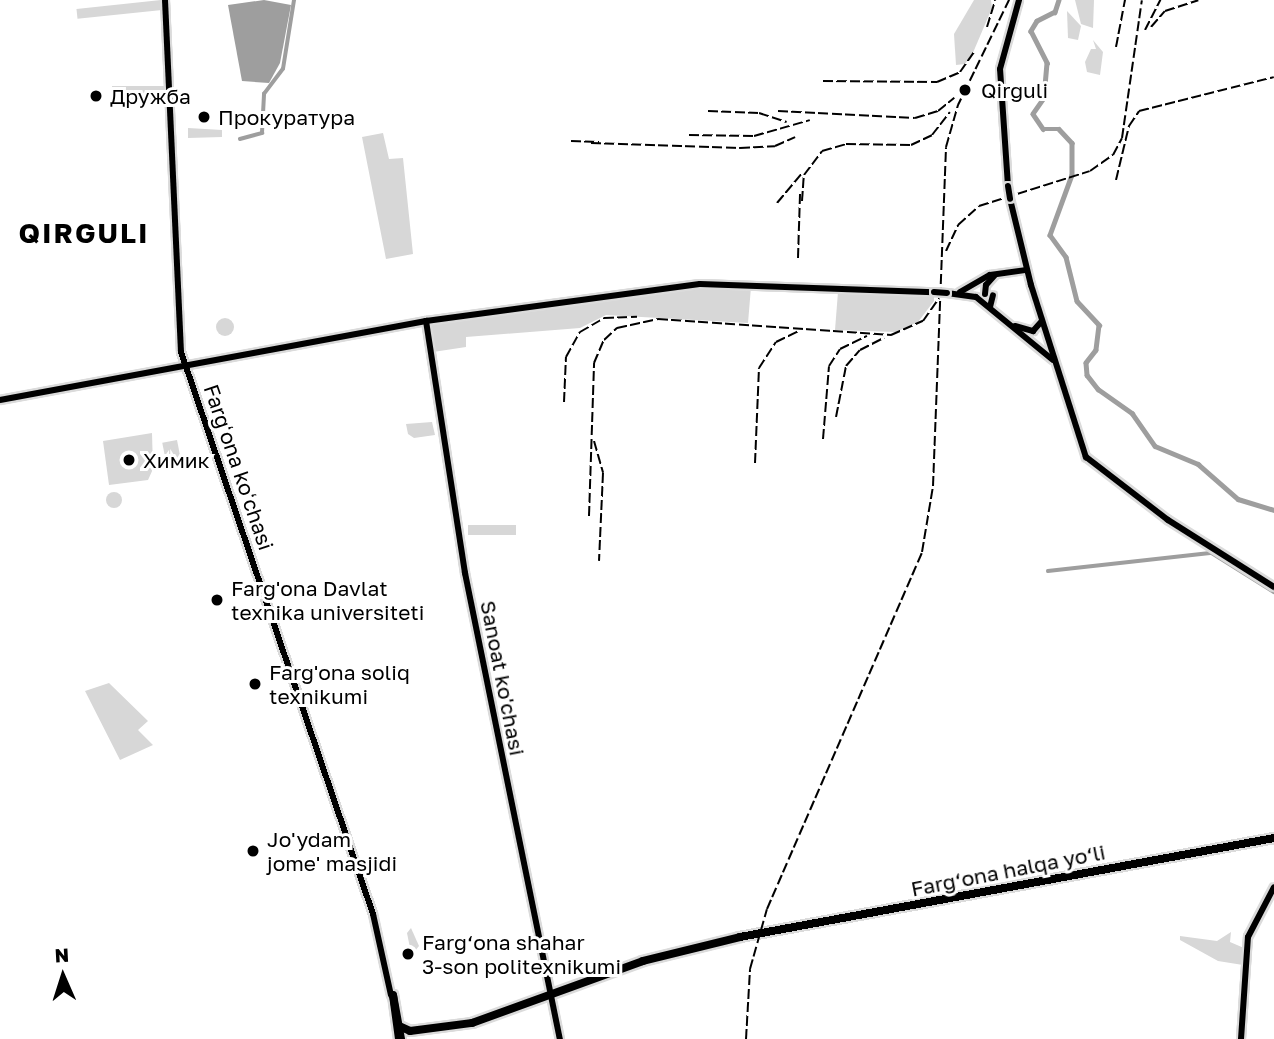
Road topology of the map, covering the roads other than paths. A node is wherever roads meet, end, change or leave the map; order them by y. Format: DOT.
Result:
graph roads {
  1 [pos="166,0"];
  2 [pos="1019,0"];
  3 [pos="1027,270"];
  4 [pos="996,274"];
  5 [pos="959,293"];
  6 [pos="991,309"];
  7 [pos="426,321"];
  8 [pos="1005,321"];
  9 [pos="1042,321"];
  10 [pos="1055,361"];
  11 [pos="186,365"];
  12 [pos="30,397"];
  13 [pos="0,401"];
  14 [pos="1274,587"];
  15 [pos="1274,837"];
  16 [pos="1274,887"];
  17 [pos="392,995"];
  18 [pos="551,995"];
  19 [pos="398,1026"];
  20 [pos="432,1030"];
  21 [pos="398,1039"];
  22 [pos="410,1039"];
  23 [pos="560,1039"];
  24 [pos="1241,1039"];
  1 -- 11 [label="main road, Fargʻona koʻchasi"];
  2 -- 3 [label="main road, bridge"];
  3 -- 4 [label="main road"];
  3 -- 9 [label="main road"];
  4 -- 5 [label="main road"];
  4 -- 6 [label="main road"];
  5 -- 6 [label="main road"];
  5 -- 7 [label="main road, bridge"];
  6 -- 8 [label="main road"];
  7 -- 11 [label="main road"];
  7 -- 18 [label="main road, Sanoat ko'chasi"];
  8 -- 9 [label="main road"];
  8 -- 10 [label="main road"];
  9 -- 10 [label="main road"];
  10 -- 14 [label="main road"];
  11 -- 12 [label="main road"];
  11 -- 12 [label="main road"];
  11 -- 17 [label="main road, Fargʻona koʻchasi"];
  12 -- 13 [label="main road"];
  15 -- 18 [label="highway, Farg‘ona halqa yo‘li"];
  16 -- 24 [label="main road"];
  17 -- 19 [label="highway, Fargʻona koʻchasi"];
  18 -- 20 [label="highway, Farg‘ona halqa yo‘li"];
  18 -- 23 [label="main road, Sanoat ko'chasi"];
  19 -- 20 [label="highway"];
  19 -- 21 [label="highway, Fargʻona koʻchasi"];
  20 -- 22 [label="highway"];
}
